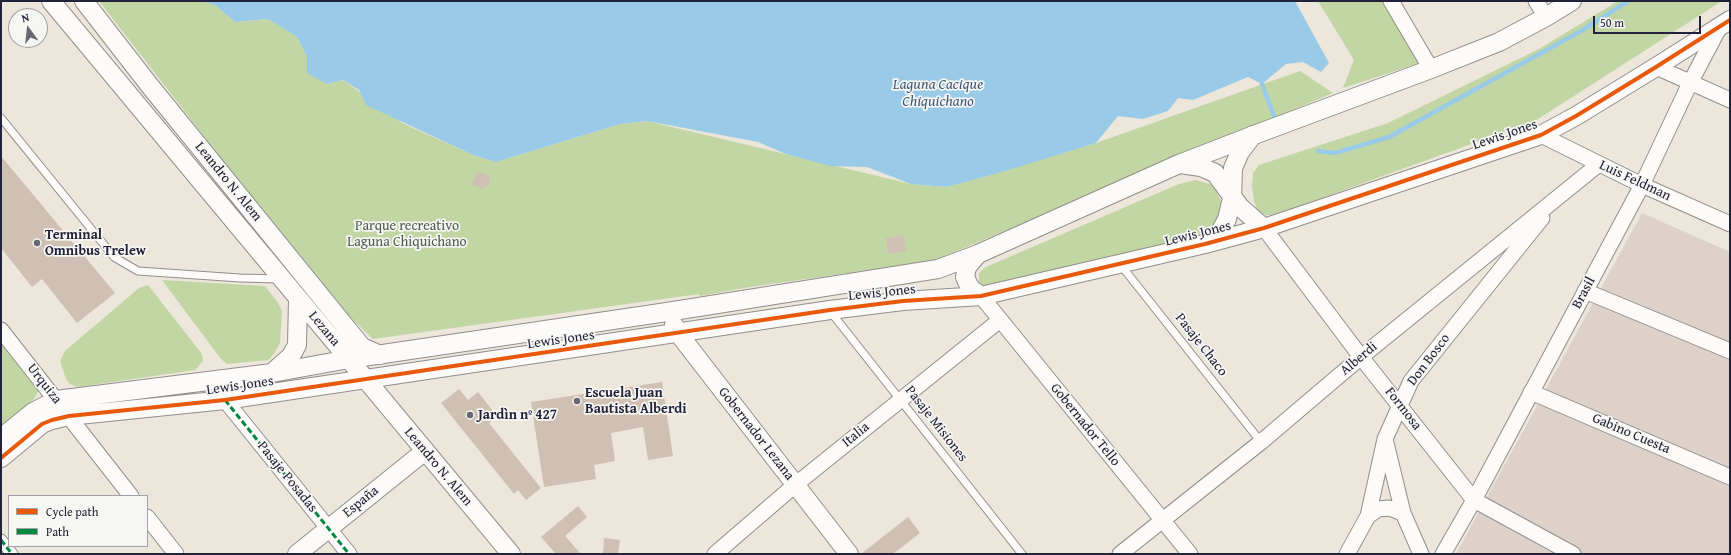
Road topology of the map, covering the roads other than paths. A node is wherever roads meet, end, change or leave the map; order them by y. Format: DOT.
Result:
graph roads {
  1 [pos="51,1"];
  2 [pos="84,1"];
  3 [pos="1391,1"];
  4 [pos="1536,1"];
  5 [pos="1572,1"];
  6 [pos="1546,17"];
  7 [pos="1724,24"];
  8 [pos="1656,67"];
  9 [pos="1431,69"];
  10 [pos="1690,83"];
  11 [pos="1730,100"];
  12 [pos="1,118"];
  13 [pos="1254,134"];
  14 [pos="1541,135"];
  15 [pos="1180,164"];
  16 [pos="1599,164"];
  17 [pos="1642,185"];
  18 [pos="1562,194"];
  19 [pos="1232,198"];
  20 [pos="1730,224"];
  21 [pos="1264,228"];
  22 [pos="1205,244"];
  23 [pos="978,254"];
  24 [pos="1120,264"];
  25 [pos="282,279"];
  26 [pos="1585,291"];
  27 [pos="981,296"];
  28 [pos="298,299"];
  29 [pos="830,310"];
  30 [pos="667,312"];
  31 [pos="1000,320"];
  32 [pos="1,330"];
  33 [pos="678,333"];
  34 [pos="1730,351"];
  35 [pos="380,355"];
  36 [pos="1361,357"];
  37 [pos="349,359"];
  38 [pos="272,373"];
  39 [pos="365,379"];
  40 [pos="1531,392"];
  41 [pos="56,400"];
  42 [pos="225,400"];
  43 [pos="900,400"];
  44 [pos="1400,404"];
  45 [pos="69,416"];
  46 [pos="1,438"];
  47 [pos="1385,439"];
  48 [pos="1261,442"];
  49 [pos="425,451"];
  50 [pos="1,458"];
  51 [pos="1730,476"];
  52 [pos="795,485"];
  53 [pos="130,495"];
  54 [pos="1474,500"];
  55 [pos="1403,513"];
  56 [pos="1368,516"];
  57 [pos="148,518"];
  58 [pos="1163,521"];
  59 [pos="329,529"];
  60 [pos="1,540"];
  61 [pos="12,554"];
  62 [pos="176,554"];
  63 [pos="298,554"];
  64 [pos="349,554"];
  65 [pos="511,554"];
  66 [pos="714,554"];
  67 [pos="849,554"];
  68 [pos="1022,554"];
  69 [pos="1120,554"];
  70 [pos="1190,554"];
  71 [pos="1347,554"];
  72 [pos="1421,554"];
  73 [pos="1443,554"];
  74 [pos="1573,554"];
  1 -- 25 [label="street, Leandro N. Alem"];
  2 -- 35 [label="street, Leandro N. Alem"];
  3 -- 9 [label="street"];
  4 -- 6 [label="street"];
  5 -- 6 [label="street, Lewis Jones"];
  6 -- 9 [label="street, Lewis Jones"];
  7 -- 8 [label="street, Lewis Jones"];
  7 -- 10 [label="street, Brasil"];
  8 -- 10 [label="street"];
  8 -- 14 [label="street, Lewis Jones"];
  9 -- 13 [label="street, Lewis Jones"];
  10 -- 11 [label="street"];
  10 -- 17 [label="street, Brasil"];
  12 -- 25 [label="lane"];
  13 -- 15 [label="street, Lewis Jones"];
  13 -- 19 [label="street"];
  14 -- 16 [label="street, Luis Feldman"];
  14 -- 21 [label="street, Lewis Jones"];
  15 -- 19 [label="street"];
  15 -- 23 [label="street, Lewis Jones"];
  16 -- 17 [label="street, Luis Feldman"];
  16 -- 18 [label="street, Alberdi"];
  17 -- 20 [label="street, Luis Feldman"];
  17 -- 26 [label="street, Brasil"];
  18 -- 36 [label="street, Alberdi"];
  18 -- 44 [label="street, Don Bosco"];
  19 -- 21 [label="street"];
  19 -- 22 [label="street"];
  21 -- 22 [label="street, Lewis Jones"];
  21 -- 36 [label="street, Formosa"];
  22 -- 24 [label="street, Lewis Jones"];
  23 -- 27 [label="street"];
  23 -- 30 [label="street, Lewis Jones"];
  24 -- 27 [label="street, Lewis Jones"];
  24 -- 48 [label="lane, Pasaje Chaco"];
  25 -- 28 [label="street, Lezana"];
  26 -- 34 [label="street"];
  26 -- 40 [label="street, Brasil"];
  27 -- 29 [label="street, Lewis Jones"];
  27 -- 31 [label="street, Gobernador Tello"];
  28 -- 37 [label="street, Lezana"];
  28 -- 38 [label="street"];
  29 -- 33 [label="street, Lewis Jones"];
  29 -- 43 [label="lane, Pasaje Misiones"];
  30 -- 33 [label="street, Gobernador Lezana"];
  30 -- 35 [label="street, Lewis Jones"];
  31 -- 43 [label="street, Italia"];
  31 -- 58 [label="street, Gobernador Tello"];
  32 -- 41 [label="street, Urquiza"];
  33 -- 39 [label="street, Lewis Jones"];
  33 -- 52 [label="street, Gobernador Lezana"];
  35 -- 37 [label="street, Lewis Jones"];
  36 -- 44 [label="street, Formosa"];
  36 -- 48 [label="street, Alberdi"];
  37 -- 38 [label="street, Lewis Jones"];
  37 -- 39 [label="street, Lezana"];
  38 -- 41 [label="street, Lewis Jones"];
  39 -- 42 [label="street, Lewis Jones"];
  39 -- 49 [label="street, Leandro N. Alem"];
  40 -- 51 [label="street, Gabino Cuesta"];
  40 -- 54 [label="street, Brasil"];
  41 -- 45 [label="street, Urquiza"];
  41 -- 46 [label="street, Lewis Jones"];
  42 -- 45 [label="street, Lewis Jones"];
  42 -- 59 [label="street, Pasaje Posadas"];
  43 -- 52 [label="street, Italia"];
  43 -- 68 [label="lane, Pasaje Misiones"];
  44 -- 47 [label="street, Don Bosco"];
  44 -- 54 [label="street, Formosa"];
  45 -- 50 [label="street, Lewis Jones"];
  45 -- 53 [label="street, Urquiza"];
  47 -- 55 [label="street"];
  47 -- 56 [label="street, Don Bosco"];
  48 -- 58 [label="street, Alberdi"];
  49 -- 59 [label="street, España"];
  49 -- 65 [label="street, Leandro N. Alem"];
  52 -- 66 [label="street, Italia"];
  52 -- 67 [label="street, Gobernador Lezana"];
  54 -- 73 [label="street, Brasil"];
  54 -- 74 [label="street, Formosa"];
  55 -- 56 [label="street"];
  55 -- 72 [label="street"];
  56 -- 71 [label="street, Don Bosco"];
  57 -- 62 [label="street"];
  58 -- 69 [label="street, Alberdi"];
  58 -- 70 [label="street, Gobernador Tello"];
  59 -- 63 [label="street, España"];
  59 -- 64 [label="street, Pasaje Posadas"];
  60 -- 61 [label="street"];
}
